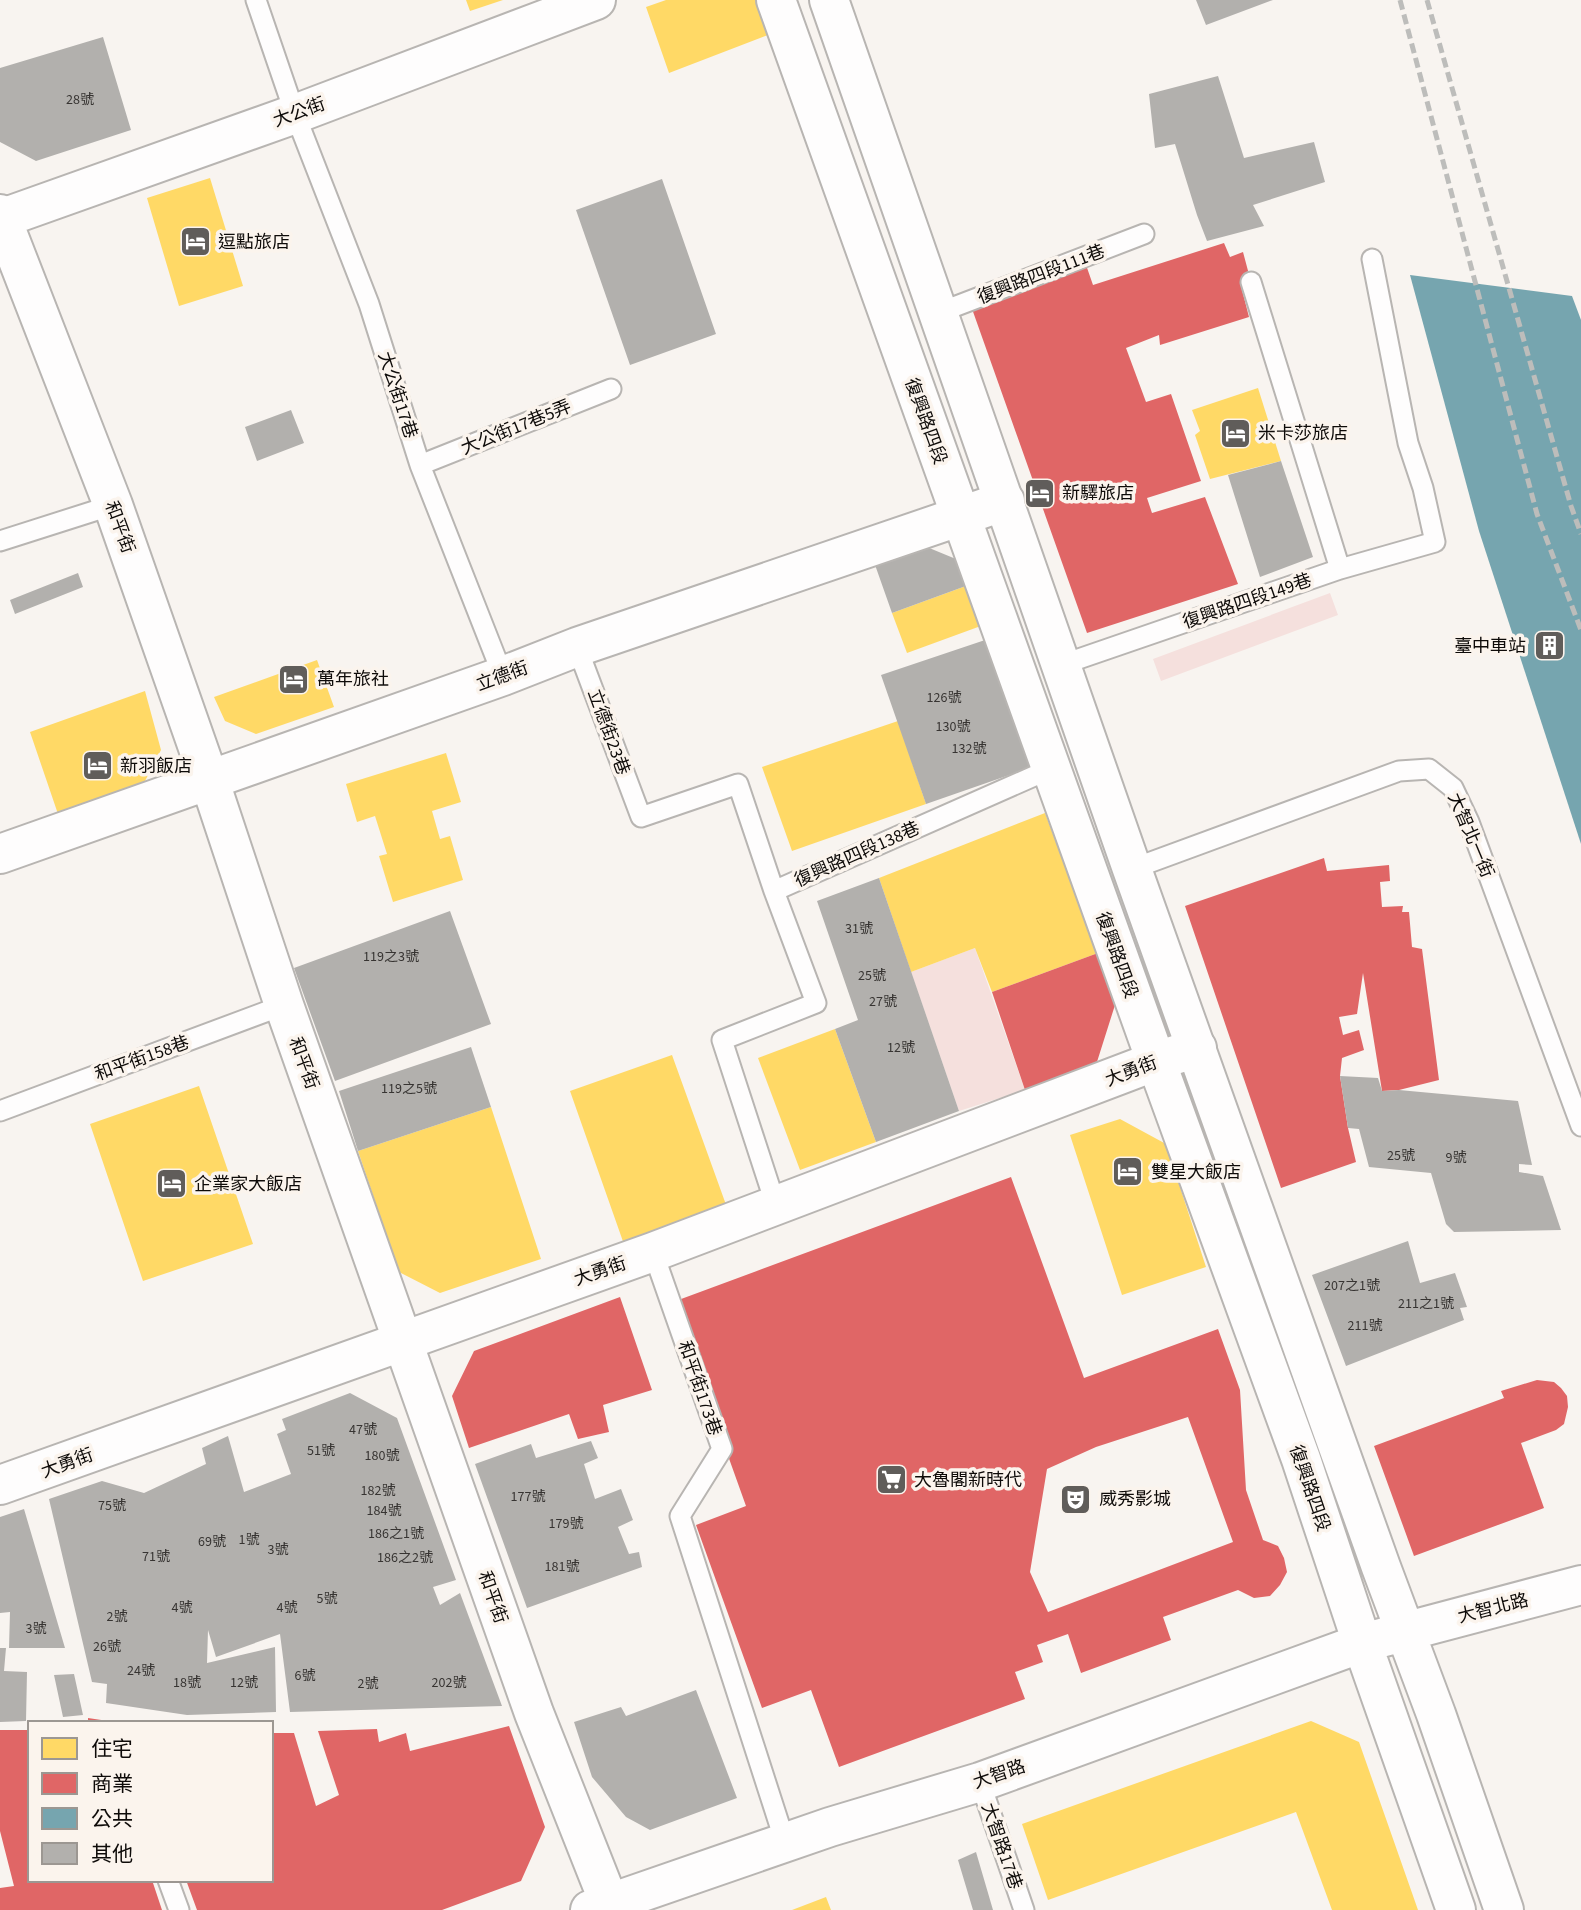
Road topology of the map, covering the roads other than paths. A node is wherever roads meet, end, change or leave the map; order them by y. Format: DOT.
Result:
graph roads {
  1 [pos="256,0"];
  2 [pos="596,0"];
  3 [pos="776,0"];
  4 [pos="829,0"];
  5 [pos="295,114"];
  6 [pos="0,217"];
  7 [pos="1144,234"];
  8 [pos="1372,259"];
  9 [pos="1251,282"];
  10 [pos="938,313"];
  11 [pos="611,389"];
  12 [pos="420,465"];
  13 [pos="1005,501"];
  14 [pos="113,505"];
  15 [pos="960,516"];
  16 [pos="0,541"];
  17 [pos="1340,569"];
  18 [pos="577,647"];
  19 [pos="1061,665"];
  20 [pos="503,676"];
  21 [pos="1051,769"];
  22 [pos="209,779"];
  23 [pos="0,854"];
  24 [pos="1132,869"];
  25 [pos="774,891"];
  26 [pos="284,1005"];
  27 [pos="1197,1048"];
  28 [pos="1156,1061"];
  29 [pos="0,1111"];
  30 [pos="1581,1126"];
  31 [pos="776,1206"];
  32 [pos="653,1252"];
  33 [pos="403,1340"];
  34 [pos="0,1485"];
  35 [pos="1581,1585"];
  36 [pos="1406,1630"];
  37 [pos="1362,1643"];
  38 [pos="980,1782"];
  39 [pos="785,1842"];
  40 [pos="169,1882"];
  41 [pos="604,1907"];
  42 [pos="179,1910"];
  43 [pos="1024,1910"];
  44 [pos="1456,1910"];
  45 [pos="1504,1910"];
  1 -- 5 [label="lane, 大公街17巷"];
  2 -- 5 [label="street, 大公街"];
  3 -- 15 [label="street, 復興路四段"];
  4 -- 10 [label="street"];
  5 -- 6 [label="street, 大公街"];
  5 -- 12 [label="lane, 大公街17巷"];
  6 -- 14 [label="street, 和平街"];
  7 -- 10 [label="lane, 復興路四段111巷"];
  8 -- 17 [label="lane, 復興路四段149巷"];
  9 -- 17 [label="lane"];
  10 -- 13 [label="street"];
  11 -- 12 [label="lane, 大公街17巷5弄"];
  12 -- 20 [label="lane, 大公街17巷"];
  13 -- 15 [label="street, 立德街"];
  13 -- 19 [label="street"];
  14 -- 16 [label="lane"];
  14 -- 22 [label="street, 和平街"];
  15 -- 18 [label="street, 立德街"];
  15 -- 21 [label="street, 復興路四段"];
  17 -- 19 [label="lane, 復興路四段149巷"];
  18 -- 20 [label="street, 立德街"];
  18 -- 25 [label="lane, 立德街23巷"];
  19 -- 24 [label="street"];
  20 -- 22 [label="street, 立德街"];
  21 -- 25 [label="lane, 復興路四段138巷"];
  21 -- 28 [label="street, 復興路四段"];
  22 -- 23 [label="street, 立德街"];
  22 -- 26 [label="street, 和平街"];
  24 -- 27 [label="street"];
  24 -- 30 [label="lane, 大智北一街"];
  25 -- 31 [label="lane, 復興路四段138巷"];
  26 -- 29 [label="lane, 和平街158巷"];
  26 -- 33 [label="street, 和平街"];
  27 -- 28 [label="street, 大勇街"];
  27 -- 36 [label="street"];
  28 -- 31 [label="street, 大勇街"];
  28 -- 37 [label="street, 復興路四段"];
  31 -- 32 [label="street, 大勇街"];
  32 -- 33 [label="street, 大勇街"];
  32 -- 39 [label="lane, 和平街173巷"];
  33 -- 34 [label="street, 大勇街"];
  33 -- 41 [label="street, 和平街"];
  35 -- 36 [label="street, 大智北路"];
  36 -- 37 [label="street, 大智路"];
  36 -- 45 [label="street"];
  37 -- 38 [label="street, 大智路"];
  37 -- 44 [label="street, 復興路四段"];
  38 -- 39 [label="street, 大智路"];
  38 -- 43 [label="lane, 大智路17巷"];
  39 -- 41 [label="street, 大智路"];
  40 -- 42 [label="lane"];
}
